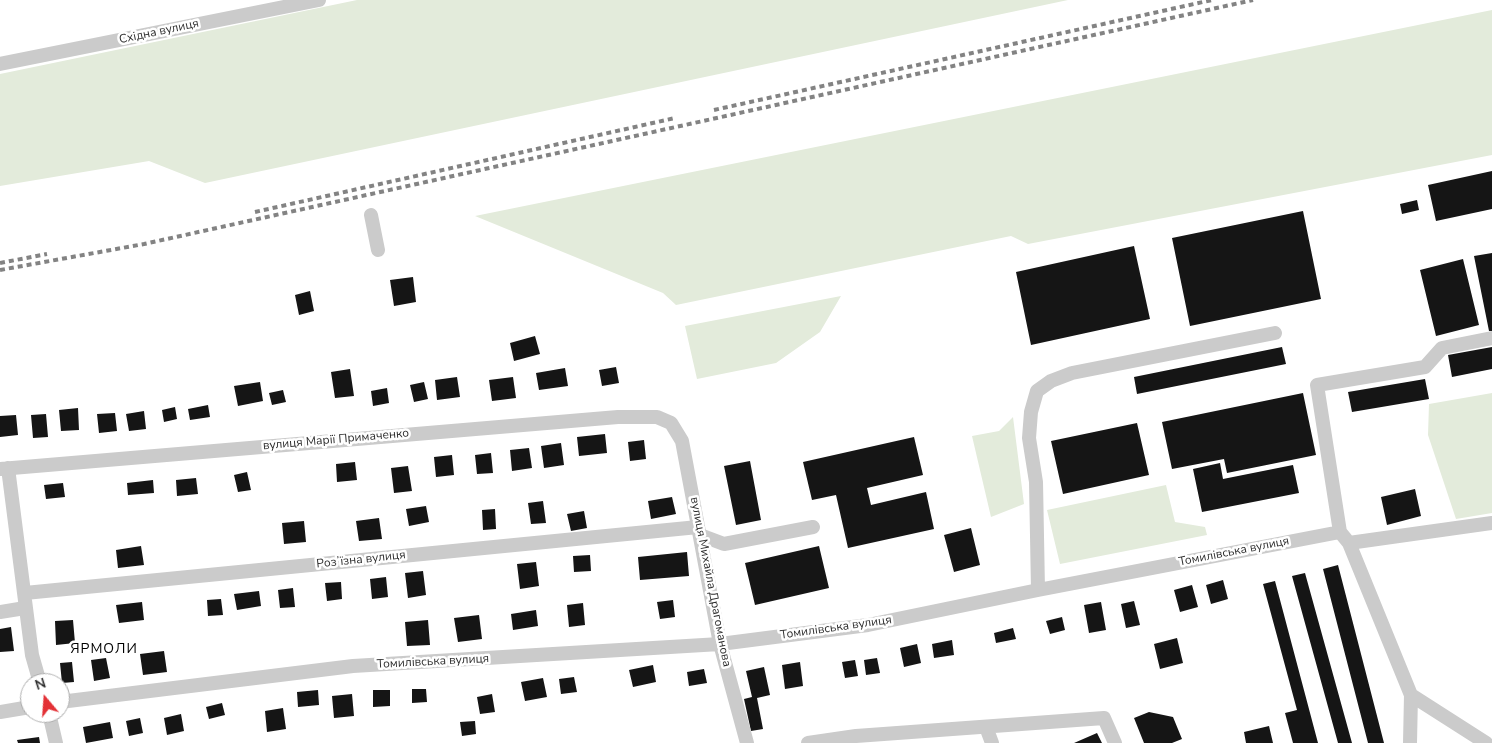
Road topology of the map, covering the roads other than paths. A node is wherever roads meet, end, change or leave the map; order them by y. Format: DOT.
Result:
graph roads {
  1 [pos="319,0"];
  2 [pos="0,64"];
  3 [pos="371,216"];
  4 [pos="378,250"];
  5 [pos="1274,333"];
  6 [pos="1492,338"];
  7 [pos="671,423"];
  8 [pos="4,468"];
  9 [pos="1492,524"];
  10 [pos="813,526"];
  11 [pos="699,531"];
  12 [pos="1340,532"];
  13 [pos="1349,543"];
  14 [pos="1038,590"];
  15 [pos="25,593"];
  16 [pos="25,608"];
  17 [pos="0,612"];
  18 [pos="720,644"];
  19 [pos="37,673"];
  20 [pos="1411,695"];
  21 [pos="70,701"];
  22 [pos="20,709"];
  23 [pos="0,712"];
  24 [pos="51,723"];
  25 [pos="986,727"];
  26 [pos="857,740"];
  27 [pos="56,743"];
  28 [pos="747,743"];
  29 [pos="808,743"];
  30 [pos="992,743"];
  31 [pos="1115,743"];
  32 [pos="1410,743"];
  33 [pos="1486,743"];
  1 -- 2 [label="street, Східна вулиця"];
  3 -- 4 [label="street"];
  5 -- 14 [label="street"];
  6 -- 12 [label="street"];
  7 -- 8 [label="street, вулиця Марії Примаченко"];
  7 -- 11 [label="street, вулиця Михайла Драгоманова"];
  8 -- 15 [label="street"];
  9 -- 13 [label="street"];
  10 -- 11 [label="street"];
  11 -- 15 [label="street, Розʼїзна вулиця"];
  11 -- 18 [label="street, вулиця Михайла Драгоманова"];
  12 -- 13 [label="street"];
  12 -- 14 [label="street, Томилівська вулиця"];
  13 -- 20 [label="street"];
  14 -- 18 [label="street, Томилівська вулиця"];
  15 -- 16 [label="street"];
  16 -- 17 [label="street"];
  16 -- 19 [label="street"];
  18 -- 21 [label="street, Томилівська вулиця"];
  18 -- 28 [label="street, вулиця Михайла Драгоманова"];
  20 -- 32 [label="street"];
  20 -- 33 [label="street"];
  22 -- 23 [label="street"];
  24 -- 27 [label="street"];
  25 -- 26 [label="street"];
  25 -- 30 [label="street"];
  25 -- 31 [label="street"];
  26 -- 29 [label="street"];
}
